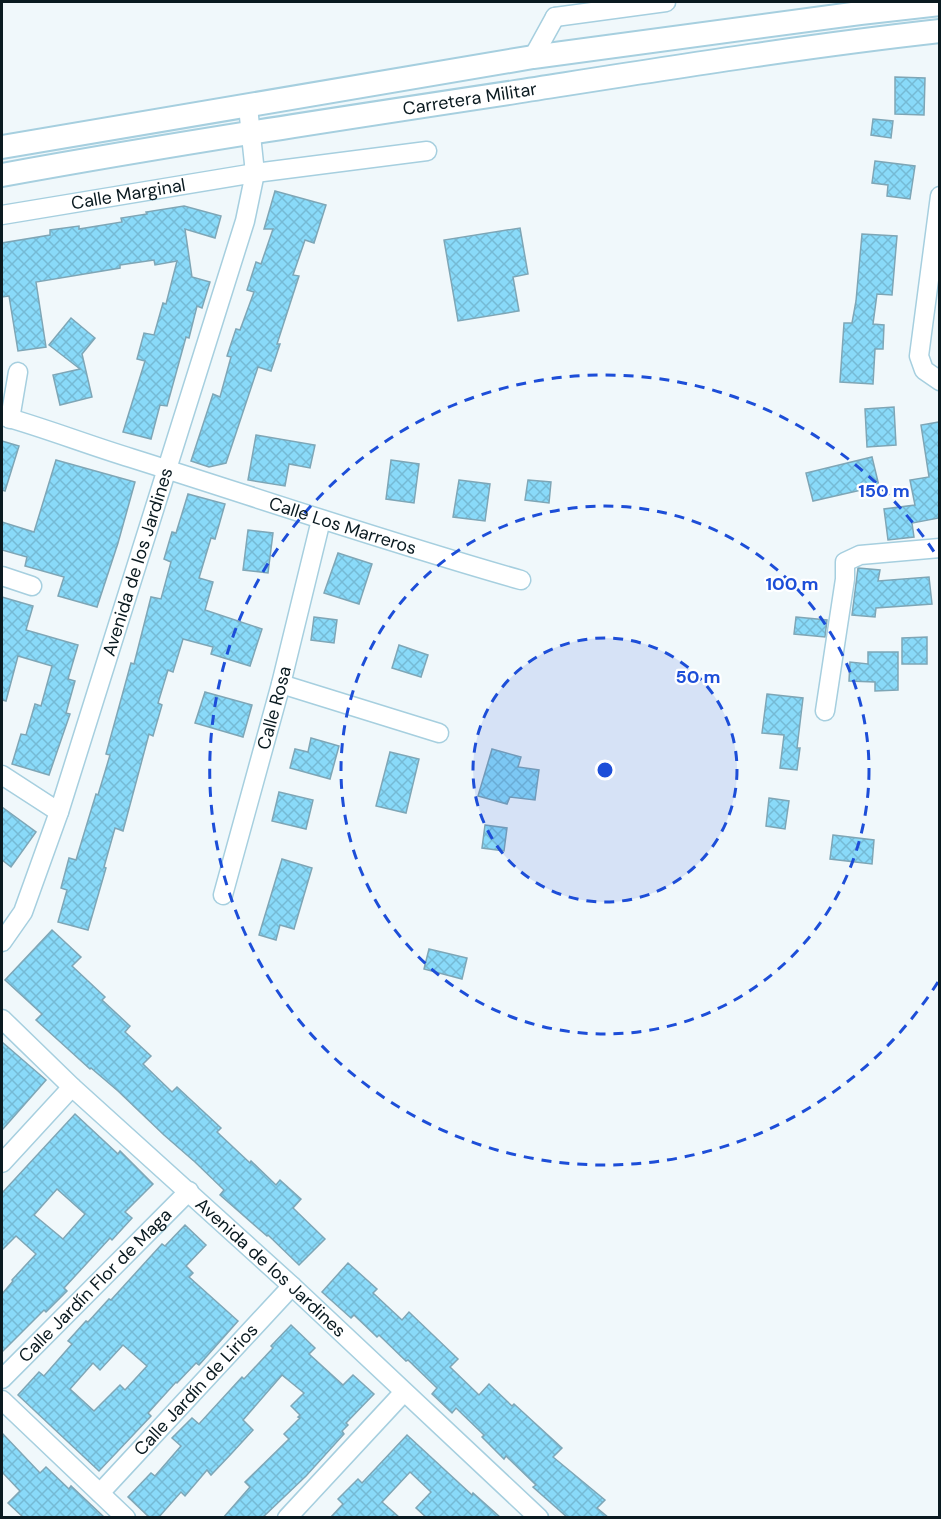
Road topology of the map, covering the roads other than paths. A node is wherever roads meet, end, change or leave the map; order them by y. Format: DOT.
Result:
graph roads {
  1 [pos="666,2"];
  2 [pos="939,4"];
  3 [pos="898,5"];
  4 [pos="852,7"];
  5 [pos="551,9"];
  6 [pos="939,31"];
  7 [pos="533,57"];
  8 [pos="248,106"];
  9 [pos="252,133"];
  10 [pos="2,147"];
  11 [pos="427,151"];
  12 [pos="255,173"];
  13 [pos="2,175"];
  14 [pos="939,196"];
  15 [pos="2,215"];
  16 [pos="18,372"];
  17 [pos="939,381"];
  18 [pos="6,418"];
  19 [pos="167,469"];
  20 [pos="321,520"];
  21 [pos="939,548"];
  22 [pos="2,576"];
  23 [pos="521,580"];
  24 [pos="32,586"];
  25 [pos="281,684"];
  26 [pos="825,711"];
  27 [pos="439,733"];
  28 [pos="2,775"];
  29 [pos="59,812"];
  30 [pos="223,895"];
  31 [pos="2,942"];
  32 [pos="2,1019"];
  33 [pos="72,1088"];
  34 [pos="2,1163"];
  35 [pos="189,1191"];
  36 [pos="292,1286"];
  37 [pos="2,1379"];
  38 [pos="404,1392"];
  39 [pos="2,1400"];
  40 [pos="100,1493"];
  41 [pos="126,1518"];
  42 [pos="287,1518"];
  43 [pos="539,1518"];
  1 -- 5 [label="street"];
  2 -- 3 [label="main road, Carretera Militar"];
  3 -- 4 [label="main road, Carretera Militar"];
  4 -- 7 [label="main road, Carretera Militar"];
  5 -- 7 [label="street"];
  6 -- 9 [label="main road, Carretera Militar"];
  7 -- 8 [label="main road, Carretera Militar"];
  8 -- 9 [label="street, Avenida de los Jardines"];
  8 -- 10 [label="main road, Carretera Militar"];
  9 -- 12 [label="street, Avenida de los Jardines"];
  9 -- 13 [label="main road, Carretera Militar"];
  11 -- 12 [label="street, Calle Marginal"];
  12 -- 15 [label="street, Calle Marginal"];
  12 -- 19 [label="street, Avenida de los Jardines"];
  14 -- 17 [label="street"];
  16 -- 18 [label="street"];
  18 -- 19 [label="street, Calle Los Marreros"];
  19 -- 20 [label="street, Calle Los Marreros"];
  19 -- 29 [label="street, Avenida de los Jardines"];
  20 -- 23 [label="street, Calle Los Marreros"];
  20 -- 25 [label="street, Calle Rosa"];
  21 -- 26 [label="street"];
  22 -- 24 [label="street"];
  25 -- 27 [label="street"];
  25 -- 30 [label="street, Calle Rosa"];
  28 -- 29 [label="street"];
  29 -- 31 [label="street, Avenida de los Jardines"];
  32 -- 33 [label="street, Avenida de los Jardines"];
  33 -- 34 [label="street"];
  33 -- 35 [label="street, Avenida de los Jardines"];
  35 -- 36 [label="street, Avenida de los Jardines"];
  35 -- 37 [label="street, Calle Jardín Flor de Maga"];
  36 -- 38 [label="street, Avenida de los Jardines"];
  36 -- 40 [label="street, Calle Jardín de Lirios"];
  38 -- 42 [label="street"];
  38 -- 43 [label="street, Avenida de los Jardines"];
  39 -- 40 [label="street"];
  40 -- 41 [label="street"];
}
